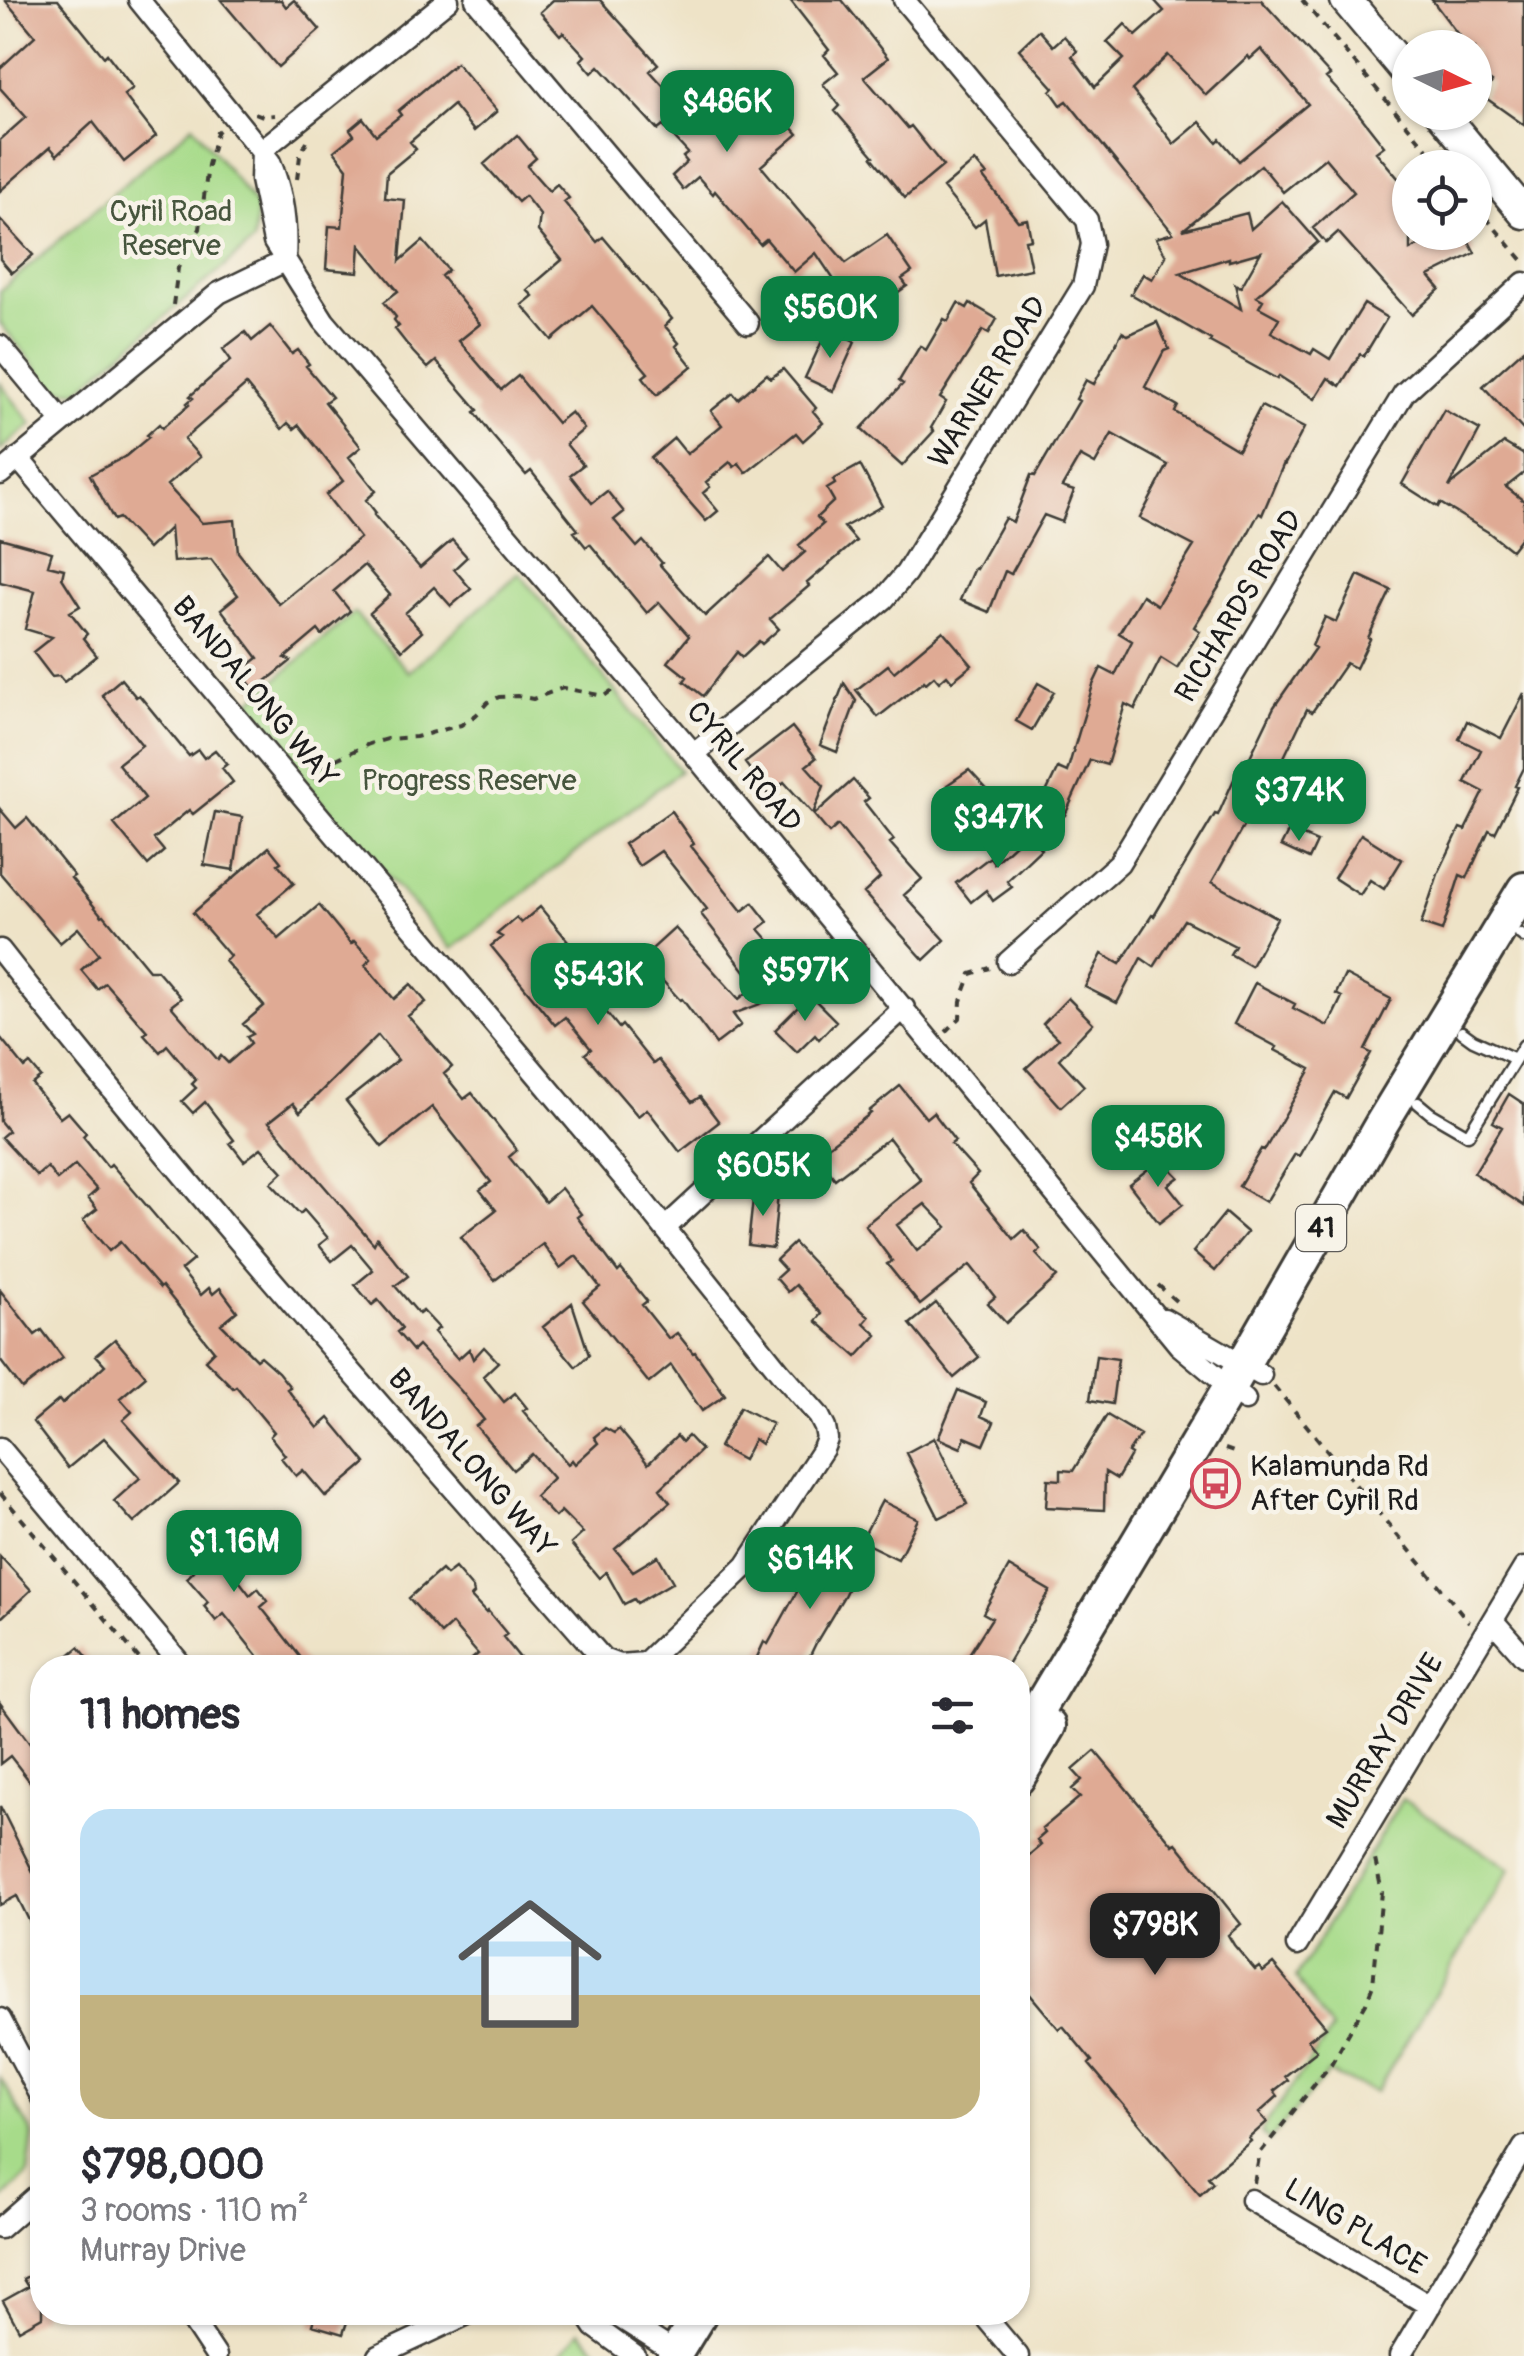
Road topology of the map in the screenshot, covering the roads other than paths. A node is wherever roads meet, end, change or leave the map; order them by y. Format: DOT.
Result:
graph roads {
  1 [pos="139,0"];
  2 [pos="448,0"];
  3 [pos="476,0"];
  4 [pos="904,0"];
  5 [pos="1346,0"];
  6 [pos="1392,55"];
  7 [pos="1455,130"];
  8 [pos="262,150"];
  9 [pos="1524,212"];
  10 [pos="285,262"];
  11 [pos="1524,283"];
  12 [pos="748,323"];
  13 [pos="0,346"];
  14 [pos="64,422"];
  15 [pos="18,458"];
  16 [pos="0,474"];
  17 [pos="694,754"];
  18 [pos="1524,889"];
  19 [pos="1523,933"];
  20 [pos="0,950"];
  21 [pos="1008,962"];
  22 [pos="904,1008"];
  23 [pos="1462,1032"];
  24 [pos="1524,1046"];
  25 [pos="1515,1060"];
  26 [pos="1418,1103"];
  27 [pos="665,1228"];
  28 [pos="1250,1382"];
  29 [pos="0,1448"];
  30 [pos="1524,1568"];
  31 [pos="1487,1630"];
  32 [pos="173,1655"];
  33 [pos="601,1655"];
  34 [pos="656,1655"];
  35 [pos="1524,1656"];
  36 [pos="1030,1724"];
  37 [pos="1030,1758"];
  38 [pos="1296,1945"];
  39 [pos="0,2019"];
  40 [pos="30,2075"];
  41 [pos="1524,2147"];
  42 [pos="1250,2200"];
  43 [pos="30,2202"];
  44 [pos="0,2228"];
  45 [pos="1430,2306"];
  46 [pos="196,2325"];
  47 [pos="444,2325"];
  48 [pos="594,2325"];
  49 [pos="630,2325"];
  50 [pos="686,2325"];
  51 [pos="992,2325"];
  52 [pos="661,2346"];
  53 [pos="216,2356"];
  54 [pos="378,2356"];
  55 [pos="1018,2356"];
  56 [pos="1400,2356"];
  1 -- 8 [label="street"];
  2 -- 8 [label="street"];
  3 -- 12 [label="street"];
  4 -- 17 [label="street, WARNER ROAD"];
  5 -- 6 [label="street"];
  7 -- 9 [label="street"];
  8 -- 10 [label="street, CYRIL ROAD"];
  10 -- 14 [label="street"];
  10 -- 17 [label="street, CYRIL ROAD"];
  11 -- 21 [label="street, RICHARDS ROAD"];
  13 -- 14 [label="street"];
  14 -- 15 [label="street"];
  15 -- 16 [label="street"];
  15 -- 27 [label="street, BANDALONG WAY"];
  17 -- 22 [label="street, CYRIL ROAD"];
  18 -- 28 [label="main road, 41"];
  19 -- 23 [label="main road, 41"];
  20 -- 33 [label="street, BANDALONG WAY"];
  22 -- 27 [label="street"];
  22 -- 28 [label="street, CYRIL ROAD"];
  23 -- 25 [label="lane"];
  23 -- 26 [label="main road, 41"];
  24 -- 25 [label="lane"];
  25 -- 26 [label="lane"];
  26 -- 28 [label="main road, 41"];
  27 -- 34 [label="street, BANDALONG WAY"];
  28 -- 36 [label="main road, 41"];
  28 -- 37 [label="main road, 41"];
  29 -- 32 [label="street"];
  30 -- 31 [label="street, MURRAY DRIVE"];
  31 -- 35 [label="street"];
  31 -- 38 [label="street, MURRAY DRIVE"];
  39 -- 40 [label="street"];
  41 -- 45 [label="street"];
  42 -- 45 [label="street, LING PLACE"];
  43 -- 44 [label="street"];
  45 -- 56 [label="street"];
  46 -- 53 [label="street"];
  47 -- 54 [label="street"];
  48 -- 52 [label="street"];
  49 -- 52 [label="street"];
  50 -- 52 [label="main road"];
  51 -- 55 [label="street"];
}
